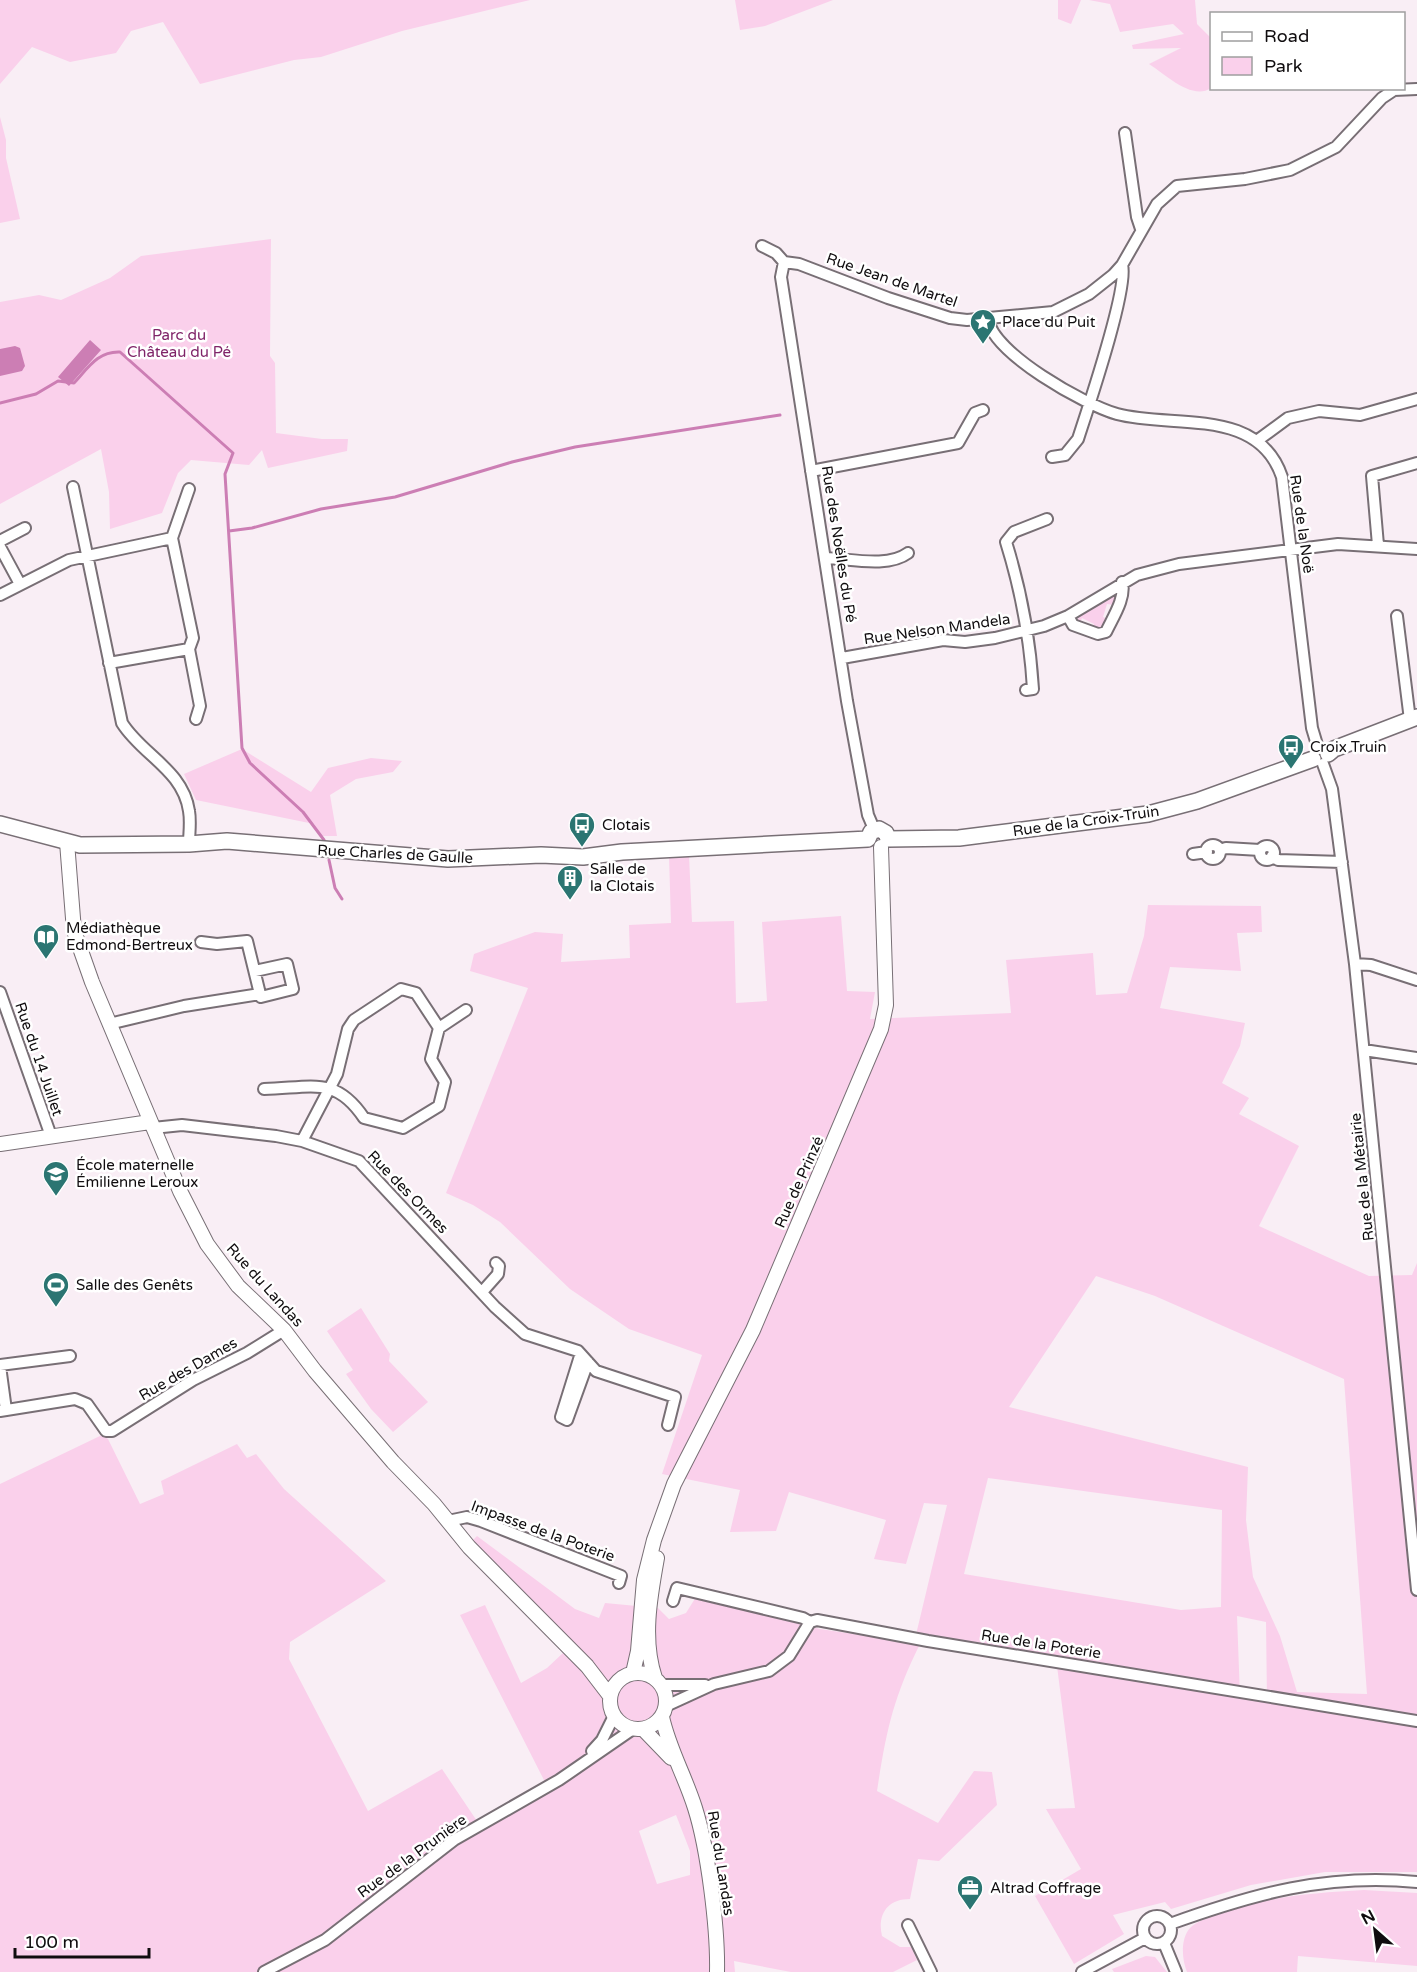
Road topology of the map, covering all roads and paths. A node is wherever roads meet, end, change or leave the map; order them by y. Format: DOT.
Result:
graph roads {
  1 [pos="1394,90"];
  2 [pos="1125,133"];
  3 [pos="1142,229"];
  4 [pos="762,246"];
  5 [pos="784,262"];
  6 [pos="1122,265"];
  7 [pos="988,319"];
  8 [pos="1417,399"];
  9 [pos="1090,402"];
  10 [pos="983,410"];
  11 [pos="1258,440"];
  12 [pos="1052,458"];
  13 [pos="1417,463"];
  14 [pos="811,471"];
  15 [pos="73,487"];
  16 [pos="189,489"];
  17 [pos="1047,519"];
  18 [pos="25,528"];
  19 [pos="172,538"];
  20 [pos="0,541"];
  21 [pos="1378,545"];
  22 [pos="0,548"];
  23 [pos="1417,549"];
  24 [pos="1292,550"];
  25 [pos="908,553"];
  26 [pos="87,555"];
  27 [pos="826,558"];
  28 [pos="1122,582"];
  29 [pos="20,584"];
  30 [pos="0,595"];
  31 [pos="1068,616"];
  32 [pos="1397,616"];
  33 [pos="1028,630"];
  34 [pos="189,649"];
  35 [pos="842,658"];
  36 [pos="109,663"];
  37 [pos="1026,690"];
  38 [pos="1414,718"];
  39 [pos="195,719"];
  40 [pos="1321,756"];
  41 [pos="0,824"];
  42 [pos="878,839"];
  43 [pos="67,842"];
  44 [pos="189,844"];
  45 [pos="1193,854"];
  46 [pos="1342,862"];
  47 [pos="201,942"];
  48 [pos="1355,964"];
  49 [pos="255,972"];
  50 [pos="1417,980"];
  51 [pos="0,992"];
  52 [pos="260,994"];
  53 [pos="466,1011"];
  54 [pos="109,1024"];
  55 [pos="439,1028"];
  56 [pos="1364,1050"];
  57 [pos="1417,1058"];
  58 [pos="331,1087"];
  59 [pos="264,1089"];
  60 [pos="152,1125"];
  61 [pos="51,1136"];
  62 [pos="302,1141"];
  63 [pos="0,1144"];
  64 [pos="496,1263"];
  65 [pos="482,1293"];
  66 [pos="284,1330"];
  67 [pos="70,1356"];
  68 [pos="584,1359"];
  69 [pos="0,1366"];
  70 [pos="3,1410"];
  71 [pos="668,1425"];
  72 [pos="665,1512"];
  73 [pos="448,1521"];
  74 [pos="619,1583"];
  75 [pos="1417,1590"];
  76 [pos="673,1601"];
  77 [pos="810,1622"];
  78 [pos="586,1666"];
  79 [pos="627,1675"];
  80 [pos="658,1681"];
  81 [pos="714,1684"];
  82 [pos="610,1696"];
  83 [pos="664,1712"];
  84 [pos="614,1716"];
  85 [pos="1417,1721"];
  86 [pos="638,1729"];
  87 [pos="676,1764"];
  88 [pos="578,1766"];
  89 [pos="1417,1882"];
  90 [pos="1170,1924"];
  91 [pos="908,1925"];
  92 [pos="1145,1938"];
  93 [pos="1164,1942"];
  94 [pos="264,1972"];
  95 [pos="717,1972"];
  96 [pos="931,1972"];
  97 [pos="1082,1972"];
  98 [pos="1176,1972"];
  1 -- 3 [label="street, Rue Jean de Martel"];
  2 -- 3 [label="street"];
  3 -- 6 [label="street, Rue Jean de Martel"];
  4 -- 5 [label="street"];
  5 -- 7 [label="street, Rue Jean de Martel"];
  5 -- 14 [label="street, Rue des Noëlles du Pé"];
  6 -- 7 [label="street, Rue Jean de Martel"];
  6 -- 9 [label="street"];
  7 -- 9 [label="street"];
  8 -- 11 [label="street"];
  9 -- 11 [label="street"];
  9 -- 12 [label="street"];
  10 -- 14 [label="street"];
  11 -- 24 [label="street, Rue de la Noë"];
  13 -- 21 [label="street"];
  14 -- 27 [label="street, Rue des Noëlles du Pé"];
  15 -- 26 [label="street"];
  16 -- 19 [label="street"];
  17 -- 33 [label="street"];
  18 -- 20 [label="street"];
  19 -- 26 [label="street"];
  19 -- 34 [label="street"];
  21 -- 23 [label="street, Rue Nelson Mandela"];
  21 -- 24 [label="street, Rue Nelson Mandela"];
  22 -- 29 [label="street"];
  24 -- 28 [label="street, Rue Nelson Mandela"];
  24 -- 40 [label="street, Rue de la Noë"];
  25 -- 27 [label="street"];
  26 -- 29 [label="street"];
  26 -- 36 [label="street"];
  27 -- 35 [label="street, Rue des Noëlles du Pé"];
  28 -- 31 [label="street, Rue Nelson Mandela"];
  28 -- 31 [label="street"];
  29 -- 30 [label="street"];
  31 -- 33 [label="street, Rue Nelson Mandela"];
  32 -- 38 [label="street"];
  33 -- 35 [label="street, Rue Nelson Mandela"];
  33 -- 37 [label="street"];
  34 -- 36 [label="street"];
  34 -- 39 [label="street"];
  35 -- 42 [label="street, Rue des Noëlles du Pé"];
  36 -- 44 [label="street"];
  38 -- 40 [label="main road, Rue de la Croix-Truin"];
  40 -- 42 [label="main road, Rue de la Croix-Truin"];
  40 -- 46 [label="street, Rue de la Métairie"];
  41 -- 43 [label="main road, Rue Charles de Gaulle"];
  42 -- 44 [label="main road, Rue Charles de Gaulle"];
  42 -- 72 [label="street, Rue de Prinzé"];
  43 -- 44 [label="main road, Rue Charles de Gaulle"];
  43 -- 54 [label="street, Rue du Landas"];
  45 -- 46 [label="street"];
  46 -- 48 [label="street, Rue de la Métairie"];
  47 -- 49 [label="street"];
  48 -- 50 [label="street"];
  48 -- 56 [label="street, Rue de la Métairie"];
  49 -- 52 [label="street"];
  49 -- 52 [label="street"];
  51 -- 61 [label="street, Rue du 14 Juillet"];
  52 -- 54 [label="street"];
  53 -- 55 [label="street"];
  54 -- 60 [label="street, Rue du Landas"];
  55 -- 58 [label="street"];
  55 -- 58 [label="street"];
  56 -- 57 [label="street"];
  56 -- 75 [label="street, Rue de la Métairie"];
  58 -- 59 [label="street"];
  58 -- 62 [label="street"];
  60 -- 61 [label="street"];
  60 -- 62 [label="street, Rue des Ormes"];
  60 -- 66 [label="street, Rue du Landas"];
  61 -- 63 [label="street"];
  62 -- 65 [label="street, Rue des Ormes"];
  64 -- 65 [label="street"];
  65 -- 68 [label="street, Rue des Ormes"];
  66 -- 70 [label="street, Rue des Dames"];
  66 -- 73 [label="street, Rue du Landas"];
  67 -- 69 [label="street"];
  68 -- 68 [label="street"];
  68 -- 71 [label="street, Rue des Ormes"];
  69 -- 70 [label="street"];
  72 -- 79 [label="street, Rue de Prinzé"];
  72 -- 80 [label="street, Rue de Prinzé"];
  73 -- 74 [label="street, Impasse de la Poterie"];
  73 -- 78 [label="street, Rue du Landas"];
  76 -- 77 [label="street, Rue de la Poterie"];
  77 -- 81 [label="street"];
  77 -- 85 [label="street, Rue de la Poterie"];
  78 -- 79 [label="street, Rue du Landas"];
  78 -- 82 [label="street, Rue du Landas"];
  79 -- 80 [label="street"];
  79 -- 82 [label="street"];
  80 -- 81 [label="street"];
  80 -- 83 [label="street"];
  81 -- 83 [label="street"];
  82 -- 84 [label="street"];
  83 -- 86 [label="street"];
  83 -- 87 [label="street, Rue du Landas"];
  84 -- 86 [label="street"];
  84 -- 88 [label="street, Rue de la Prunière"];
  86 -- 87 [label="street, Rue du Landas"];
  86 -- 88 [label="street, Rue de la Prunière"];
  87 -- 95 [label="street, Rue du Landas"];
  88 -- 94 [label="street, Rue de la Prunière"];
  89 -- 90 [label="street"];
  90 -- 92 [label="street"];
  90 -- 93 [label="street"];
  91 -- 96 [label="street"];
  92 -- 93 [label="street"];
  92 -- 97 [label="street"];
  93 -- 98 [label="street"];
}
